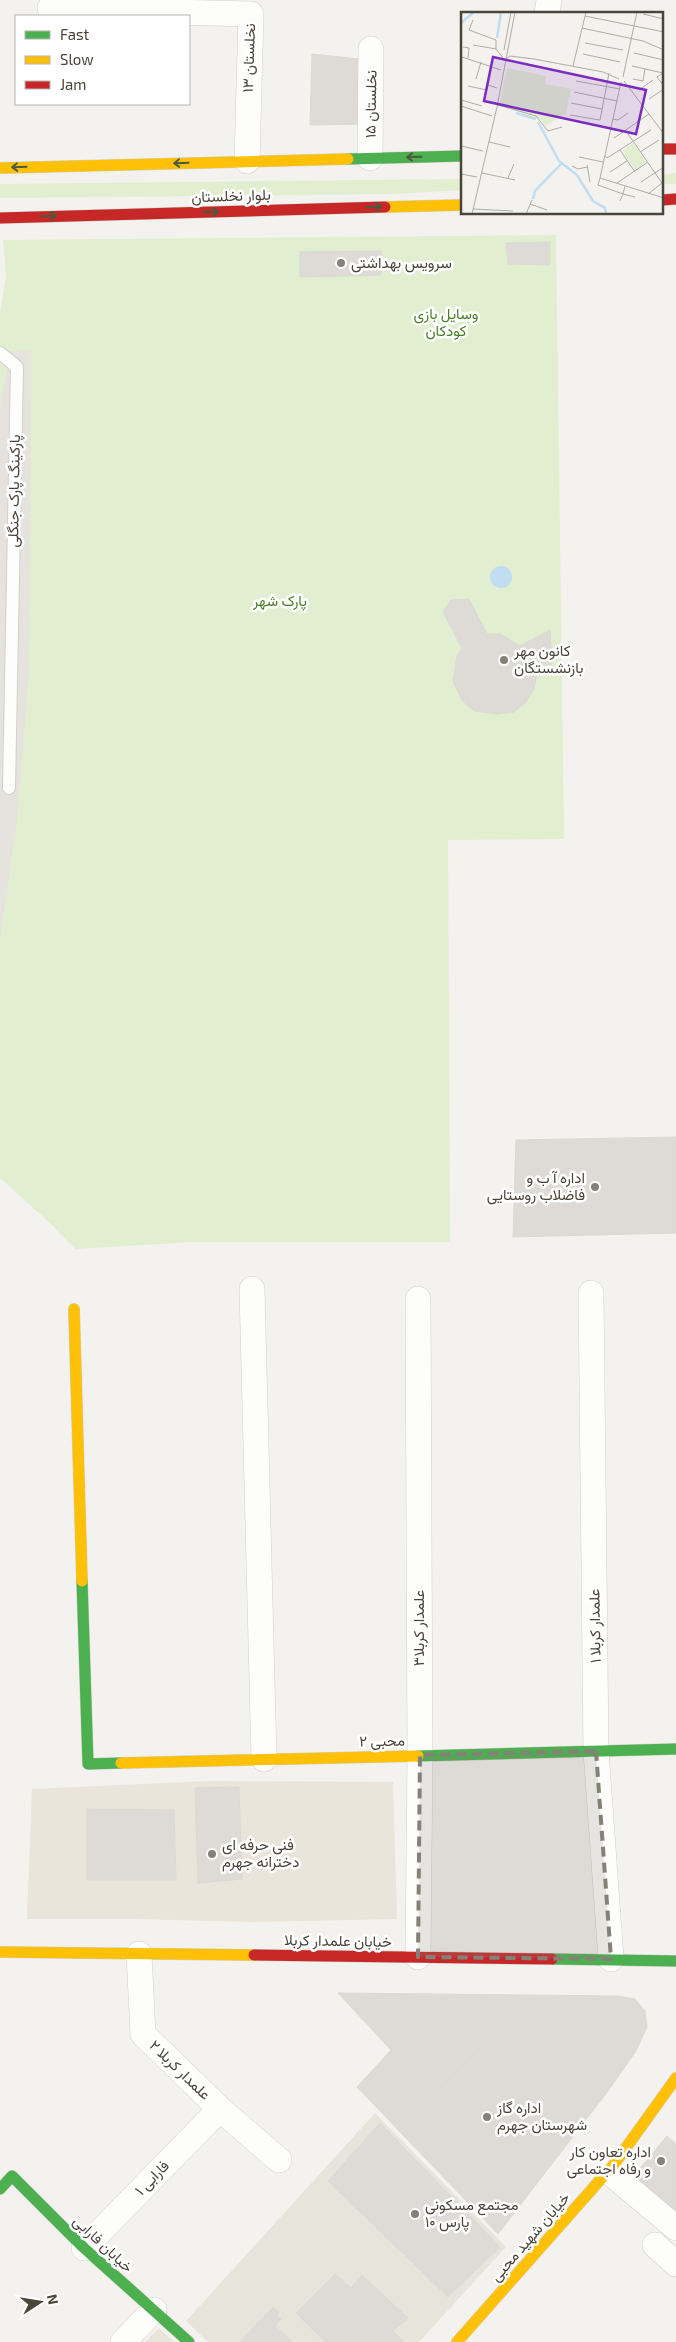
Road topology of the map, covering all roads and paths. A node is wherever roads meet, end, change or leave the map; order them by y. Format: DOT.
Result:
graph roads {
  1 [pos="173,6"];
  2 [pos="50,8"];
  3 [pos="371,49"];
  4 [pos="461,156"];
  5 [pos="370,158"];
  6 [pos="246,161"];
  7 [pos="0,168"];
  8 [pos="461,205"];
  9 [pos="0,218"];
  10 [pos="0,353"];
  11 [pos="9,788"];
  12 [pos="252,1289"];
  13 [pos="592,1293"];
  14 [pos="418,1299"];
  15 [pos="74,1309"];
  16 [pos="676,1749"];
  17 [pos="596,1751"];
  18 [pos="420,1755"];
  19 [pos="264,1759"];
  20 [pos="0,1952"];
  21 [pos="139,1954"];
  22 [pos="418,1957"];
  23 [pos="611,1959"];
  24 [pos="676,1961"];
  25 [pos="676,2078"];
  26 [pos="220,2109"];
  27 [pos="279,2160"];
  28 [pos="608,2171"];
  29 [pos="4,2177"];
  30 [pos="676,2228"];
  31 [pos="655,2245"];
  32 [pos="84,2248"];
  33 [pos="676,2264"];
  34 [pos="154,2310"];
  35 [pos="462,2340"];
  36 [pos="123,2342"];
  37 [pos="189,2342"];
  1 -- 2 [label="street"];
  1 -- 6 [label="street, نخلستان ۱۳"];
  3 -- 5 [label="street, نخلستان ۱۵"];
  4 -- 5 [label="street, one-way"];
  5 -- 6 [label="street"];
  6 -- 7 [label="street, one-way"];
  9 -- 8 [label="street, بلوار نخلستان, one-way"];
  10 -- 11 [label="lane, پارکینگ پارک جنگلی"];
  12 -- 19 [label="street"];
  13 -- 17 [label="street, علمدار کربلا ۱"];
  14 -- 18 [label="street, علمدار کربلا۳"];
  15 -- 19 [label="street, محبی ۲"];
  16 -- 17 [label="street, محبی ۲"];
  17 -- 18 [label="street, محبی ۲"];
  17 -- 23 [label="street, علمدار کربلا ۱"];
  18 -- 19 [label="street, محبی ۲"];
  18 -- 22 [label="street, علمدار کربلا۳"];
  20 -- 21 [label="street, خیابان علمدار کربلا"];
  21 -- 22 [label="street, خیابان علمدار کربلا"];
  21 -- 26 [label="street, علمدار کربلا ۲"];
  22 -- 23 [label="street, خیابان علمدار کربلا"];
  23 -- 24 [label="street, خیابان علمدار کربلا"];
  25 -- 28 [label="street, خیابان شهید محبی"];
  26 -- 27 [label="street, علمدار کربلا ۲"];
  26 -- 32 [label="street, فارابی ۱"];
  28 -- 30 [label="street"];
  28 -- 35 [label="street, خیابان شهید محبی"];
  29 -- 32 [label="street, خیابان فارابی"];
  31 -- 33 [label="street"];
  32 -- 34 [label="street, خیابان فارابی"];
  34 -- 36 [label="street"];
  34 -- 37 [label="street, خیابان فارابی"];
}
